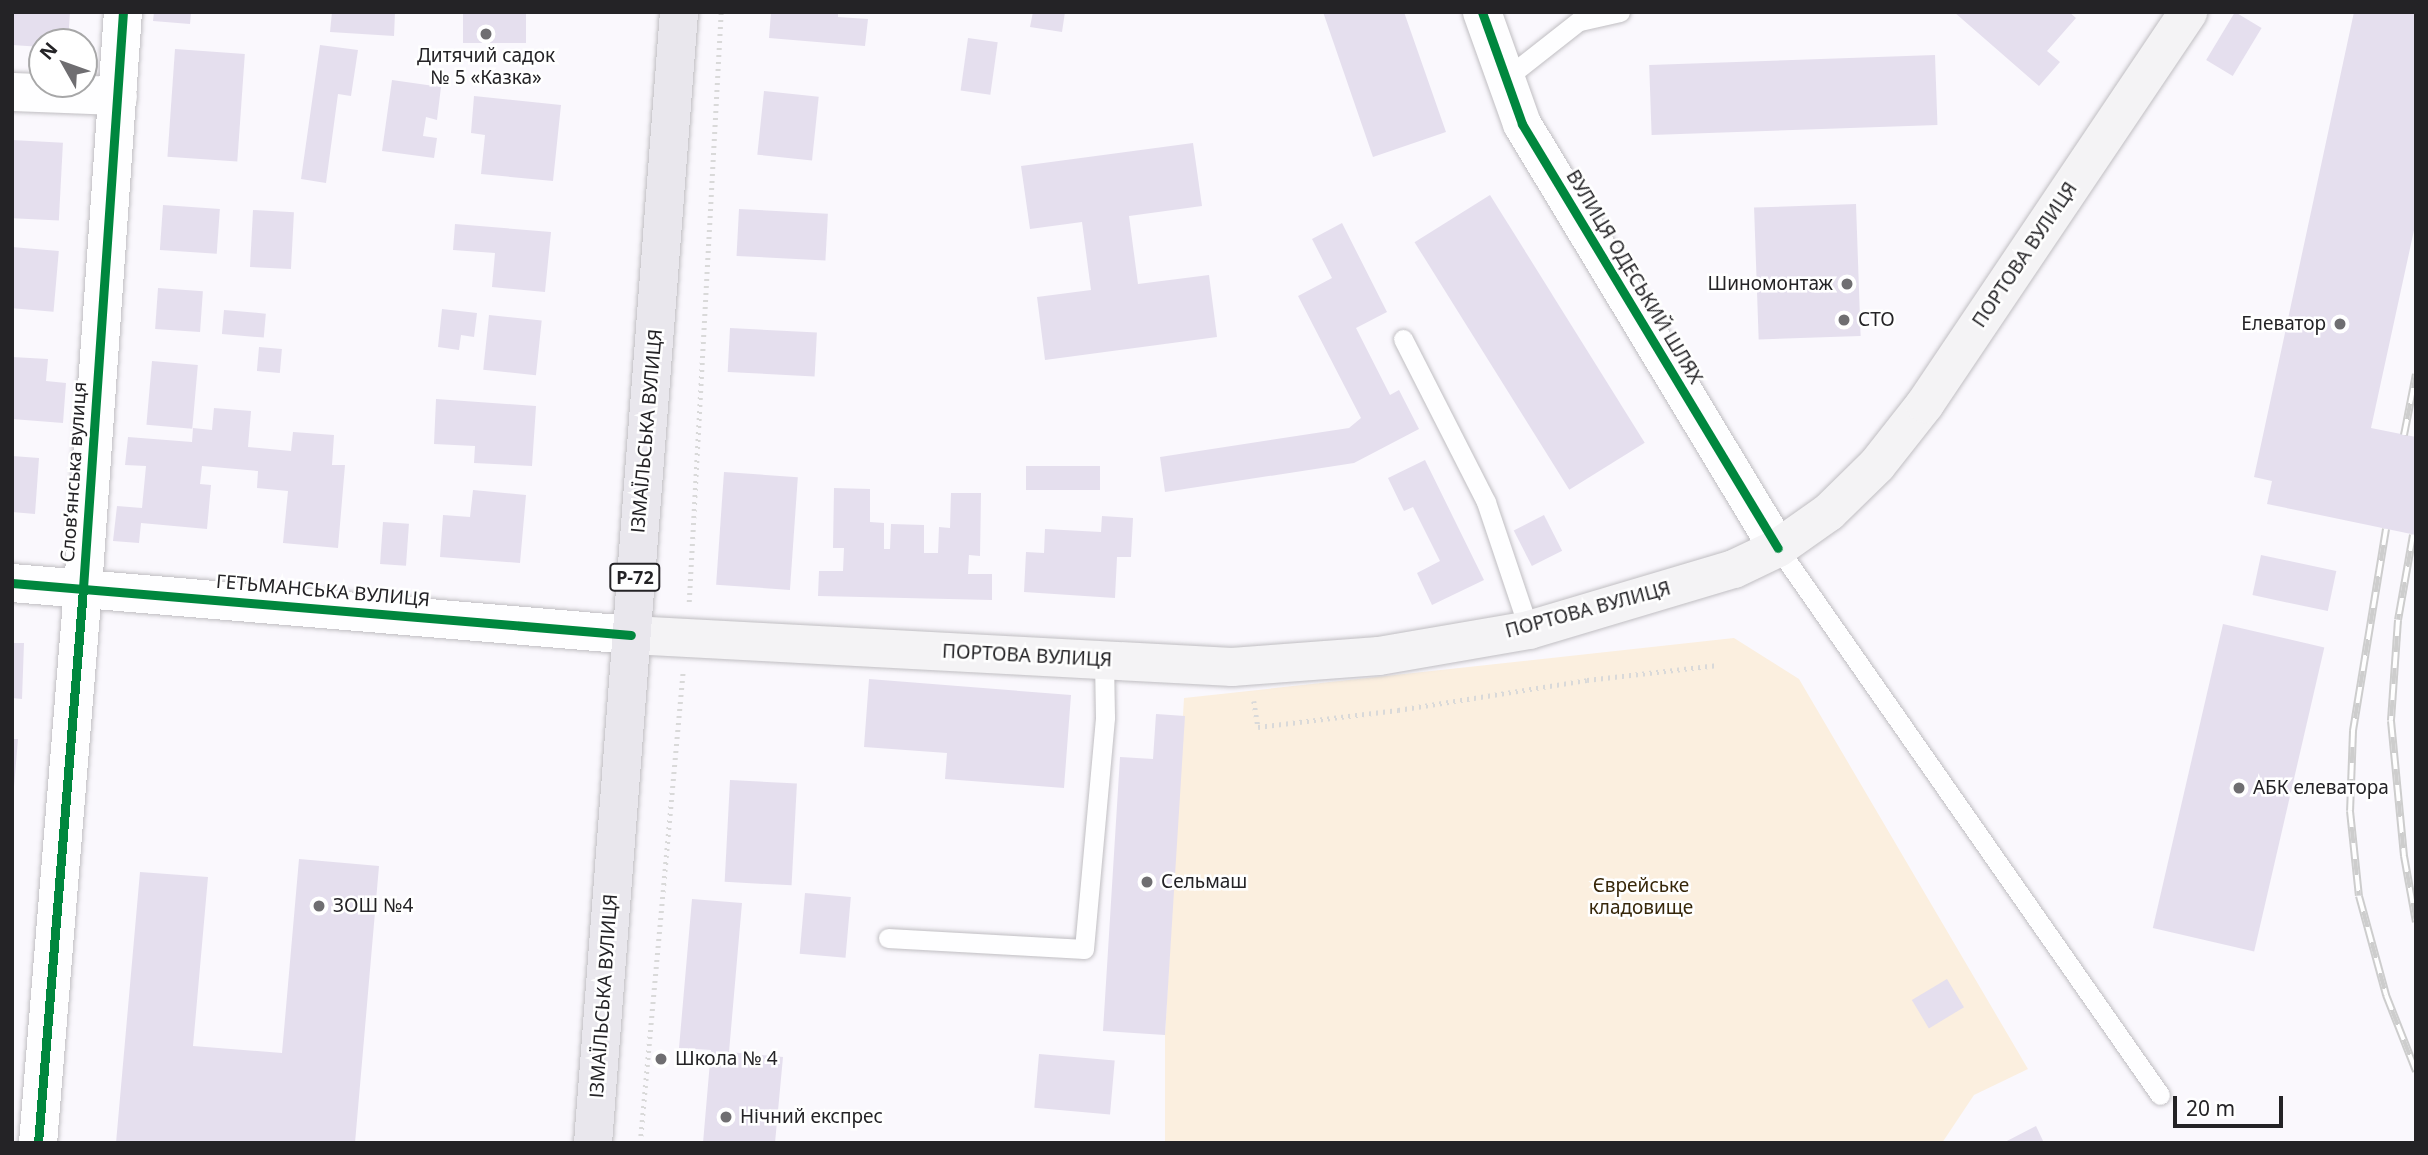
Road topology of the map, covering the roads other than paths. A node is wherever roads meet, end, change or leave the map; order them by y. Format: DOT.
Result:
graph roads {
  1 [pos="123,12"];
  2 [pos="679,12"];
  3 [pos="1482,12"];
  4 [pos="1620,12"];
  5 [pos="2188,12"];
  6 [pos="1585,17"];
  7 [pos="1505,79"];
  8 [pos="12,92"];
  9 [pos="118,96"];
  10 [pos="1403,339"];
  11 [pos="1779,548"];
  12 [pos="12,583"];
  13 [pos="83,587"];
  14 [pos="1529,630"];
  15 [pos="631,635"];
  16 [pos="1104,660"];
  17 [pos="888,938"];
  18 [pos="27,1088"];
  19 [pos="2160,1096"];
  20 [pos="38,1143"];
  21 [pos="593,1143"];
  1 -- 9 [label="street, Словʼянська вулиця"];
  2 -- 15 [label="main road, ІЗМАЇЛЬСЬКА ВУЛИЦЯ / Р-72"];
  3 -- 7 [label="street, ВУЛИЦЯ ОДЕСЬКИЙ ШЛЯХ"];
  4 -- 6 [label="lane"];
  5 -- 11 [label="main road, ПОРТОВА ВУЛИЦЯ"];
  6 -- 7 [label="lane"];
  7 -- 11 [label="street, ВУЛИЦЯ ОДЕСЬКИЙ ШЛЯХ"];
  8 -- 9 [label="street"];
  9 -- 13 [label="street, Словʼянська вулиця"];
  10 -- 14 [label="lane"];
  11 -- 14 [label="main road, ПОРТОВА ВУЛИЦЯ"];
  11 -- 19 [label="lane, ВУЛИЦЯ ОДЕСЬКИЙ ШЛЯХ"];
  12 -- 13 [label="street, ГЕТЬМАНСЬКА ВУЛИЦЯ"];
  13 -- 15 [label="street, ГЕТЬМАНСЬКА ВУЛИЦЯ"];
  13 -- 18 [label="street, Словʼянська вулиця"];
  14 -- 16 [label="main road, ПОРТОВА ВУЛИЦЯ"];
  15 -- 16 [label="main road, ПОРТОВА ВУЛИЦЯ"];
  15 -- 21 [label="main road, ІЗМАЇЛЬСЬКА ВУЛИЦЯ / Р-72"];
  16 -- 17 [label="lane"];
  18 -- 20 [label="street, Словʼянська вулиця"];
}
